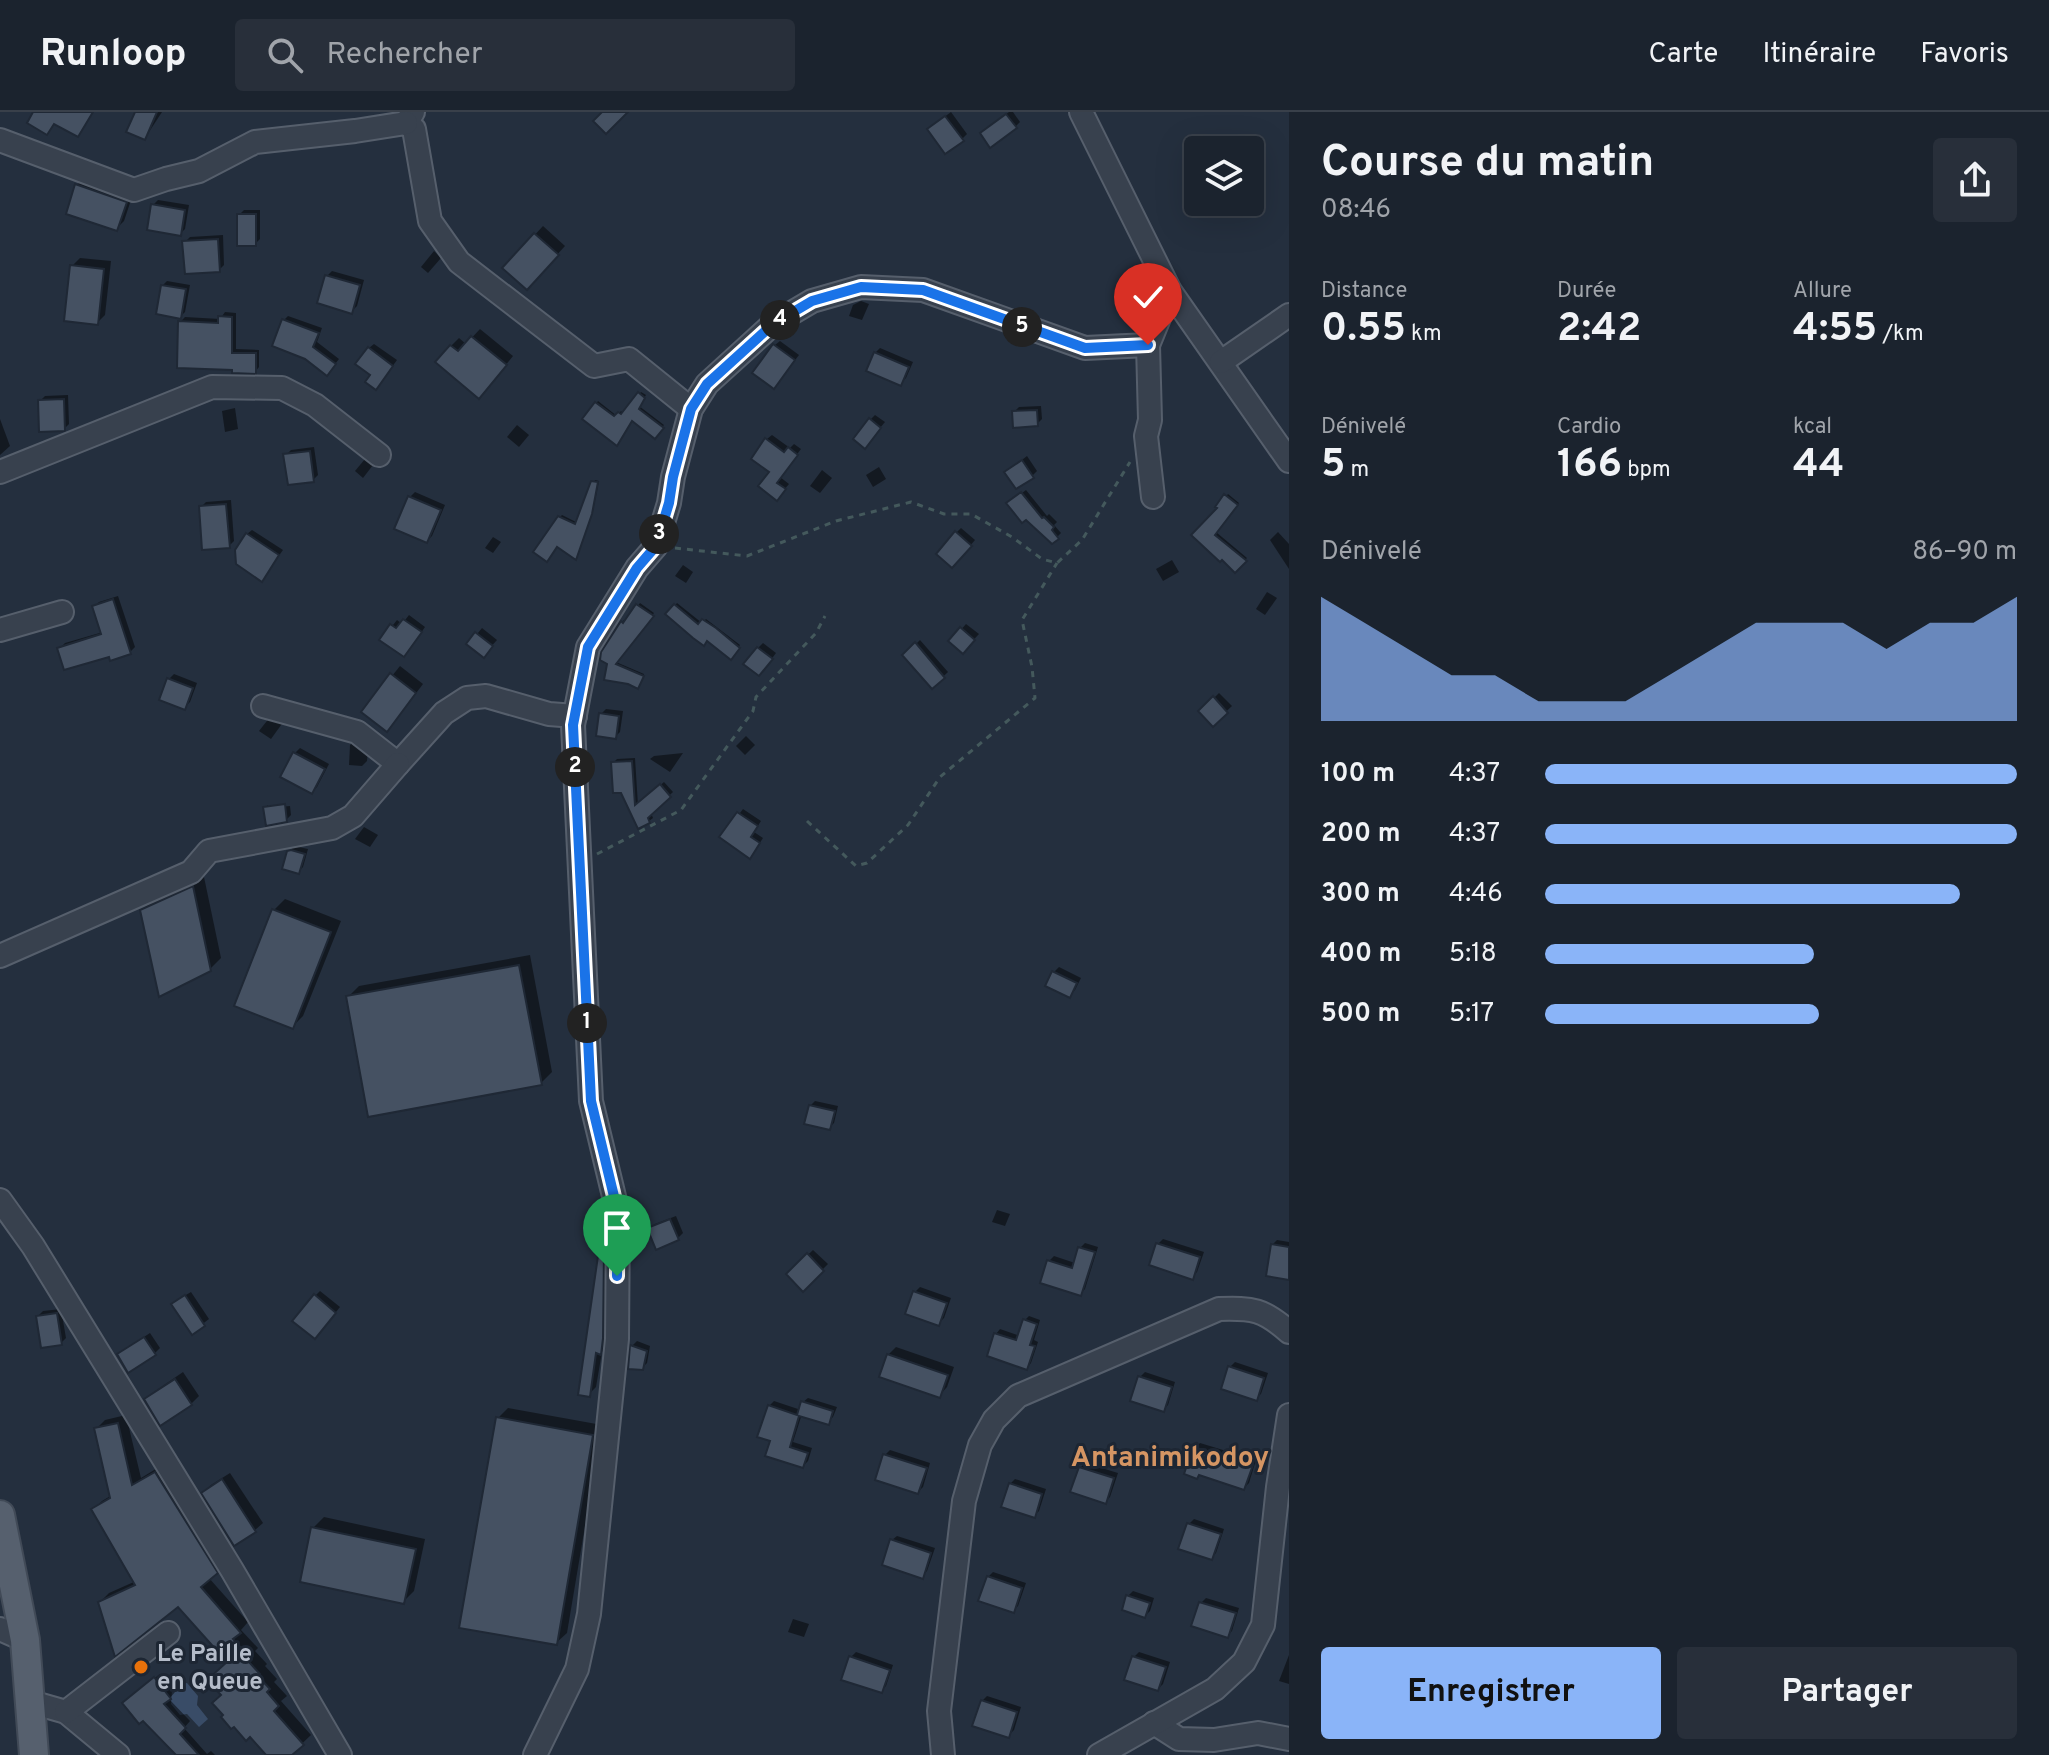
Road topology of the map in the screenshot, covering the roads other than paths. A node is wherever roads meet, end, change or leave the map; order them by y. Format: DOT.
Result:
graph roads {
  1 [pos="1081,112"];
  2 [pos="409,118"];
  3 [pos="0,140"];
  4 [pos="1170,291"];
  5 [pos="1289,315"];
  6 [pos="1148,345"];
  7 [pos="1221,362"];
  8 [pos="691,409"];
  9 [pos="379,455"];
  10 [pos="1289,461"];
  11 [pos="0,472"];
  12 [pos="1153,497"];
  13 [pos="62,612"];
  14 [pos="0,630"];
  15 [pos="263,706"];
  16 [pos="575,716"];
  17 [pos="398,764"];
  18 [pos="0,956"];
  19 [pos="0,1200"];
  20 [pos="1289,1332"];
  21 [pos="1289,1415"];
  22 [pos="0,1515"];
  23 [pos="168,1633"];
  24 [pos="12,1634"];
  25 [pos="31,1702"];
  26 [pos="66,1712"];
  27 [pos="1154,1723"];
  28 [pos="1289,1739"];
  29 [pos="34,1755"];
  30 [pos="118,1755"];
  31 [pos="340,1755"];
  32 [pos="535,1755"];
  33 [pos="943,1755"];
  34 [pos="1099,1755"];
  1 -- 4 [label="street"];
  2 -- 3 [label="street"];
  2 -- 8 [label="street"];
  4 -- 6 [label="street"];
  4 -- 7 [label="street"];
  5 -- 7 [label="street"];
  6 -- 8 [label="street"];
  6 -- 12 [label="street"];
  7 -- 10 [label="street"];
  8 -- 16 [label="street"];
  9 -- 11 [label="street"];
  13 -- 14 [label="street"];
  15 -- 17 [label="street"];
  16 -- 17 [label="street"];
  16 -- 32 [label="street"];
  17 -- 18 [label="street"];
  19 -- 31 [label="street"];
  20 -- 33 [label="street"];
  21 -- 27 [label="street"];
  22 -- 24 [label="main road"];
  23 -- 26 [label="street"];
  24 -- 25 [label="main road"];
  25 -- 26 [label="street"];
  25 -- 29 [label="main road"];
  26 -- 30 [label="street"];
  27 -- 28 [label="street"];
  27 -- 34 [label="street"];
}
